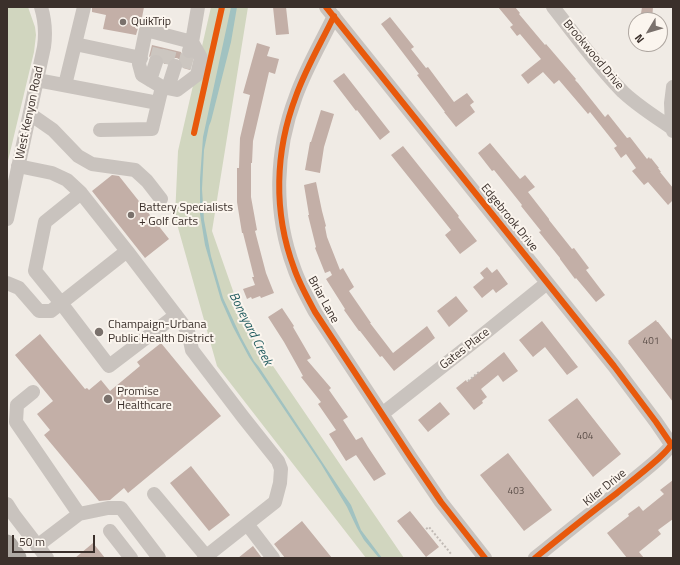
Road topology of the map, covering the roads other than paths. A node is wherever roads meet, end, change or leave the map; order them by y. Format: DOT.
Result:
graph roads {
  1 [pos="41,7"];
  2 [pos="84,7"];
  3 [pos="198,7"];
  4 [pos="553,7"];
  5 [pos="330,12"];
  6 [pos="75,44"];
  7 [pos="176,44"];
  8 [pos="141,58"];
  9 [pos="37,80"];
  10 [pos="65,85"];
  11 [pos="163,86"];
  12 [pos="673,87"];
  13 [pos="158,103"];
  14 [pos="30,114"];
  15 [pos="673,129"];
  16 [pos="100,130"];
  17 [pos="18,166"];
  18 [pos="80,193"];
  19 [pos="161,199"];
  20 [pos="7,219"];
  21 [pos="127,252"];
  22 [pos="7,283"];
  23 [pos="547,283"];
  24 [pos="61,303"];
  25 [pos="176,315"];
  26 [pos="32,392"];
  27 [pos="382,414"];
  28 [pos="671,445"];
  29 [pos="154,494"];
  30 [pos="7,504"];
  31 [pos="79,514"];
  32 [pos="247,524"];
  33 [pos="110,531"];
  34 [pos="7,545"];
  35 [pos="37,546"];
  36 [pos="205,557"];
  37 [pos="16,558"];
  38 [pos="47,558"];
  39 [pos="131,558"];
  40 [pos="158,558"];
  41 [pos="273,558"];
  42 [pos="485,558"];
  43 [pos="535,558"];
  1 -- 9 [label="street, West Kenyon Road"];
  2 -- 6 [label="street"];
  3 -- 7 [label="street"];
  4 -- 15 [label="street, Brookwood Drive"];
  5 -- 23 [label="street, Edgebrook Drive"];
  5 -- 27 [label="street, Briar Lane"];
  6 -- 8 [label="street"];
  6 -- 10 [label="street"];
  7 -- 8 [label="street"];
  7 -- 11 [label="street"];
  8 -- 11 [label="street"];
  9 -- 10 [label="street"];
  9 -- 14 [label="street, West Kenyon Road"];
  10 -- 13 [label="street"];
  11 -- 11 [label="street"];
  11 -- 13 [label="street"];
  12 -- 15 [label="street"];
  13 -- 16 [label="street"];
  14 -- 17 [label="street, West Kenyon Road"];
  14 -- 19 [label="street"];
  17 -- 18 [label="street"];
  17 -- 20 [label="street, West Kenyon Road"];
  18 -- 21 [label="street"];
  18 -- 24 [label="street"];
  21 -- 24 [label="street"];
  21 -- 25 [label="street"];
  22 -- 24 [label="street"];
  23 -- 27 [label="street, Gates Place"];
  23 -- 28 [label="street, Edgebrook Drive"];
  24 -- 25 [label="street"];
  25 -- 32 [label="street"];
  26 -- 31 [label="street"];
  27 -- 42 [label="street, Briar Lane"];
  28 -- 43 [label="street, Kiler Drive"];
  29 -- 36 [label="street"];
  30 -- 35 [label="street"];
  31 -- 35 [label="street"];
  31 -- 40 [label="street"];
  32 -- 36 [label="street"];
  32 -- 41 [label="street"];
  33 -- 39 [label="street"];
  34 -- 37 [label="highway"];
  35 -- 38 [label="street"];
}
